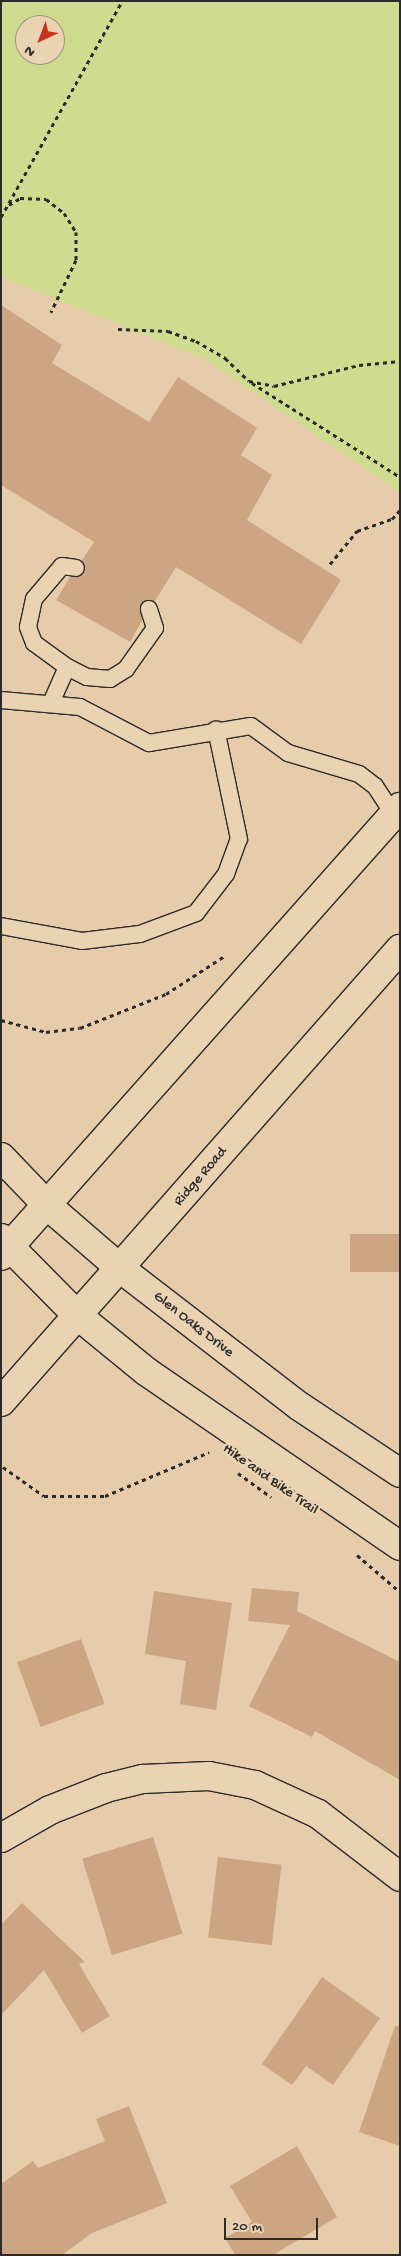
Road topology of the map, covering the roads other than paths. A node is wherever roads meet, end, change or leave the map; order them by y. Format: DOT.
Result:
graph roads {
  1 [pos="76,568"];
  2 [pos="149,610"];
  3 [pos="67,667"];
  4 [pos="1,700"];
  5 [pos="51,703"];
  6 [pos="216,729"];
  7 [pos="398,814"];
  8 [pos="1,926"];
  9 [pos="400,949"];
  10 [pos="1,1157"];
  11 [pos="48,1206"];
  12 [pos="4,1247"];
  13 [pos="121,1269"];
  14 [pos="77,1315"];
  15 [pos="1,1402"];
  16 [pos="400,1473"];
  17 [pos="400,1546"];
  18 [pos="1,1838"];
  19 [pos="400,1877"];
  1 -- 3 [label="lane"];
  2 -- 3 [label="lane"];
  3 -- 5 [label="lane"];
  4 -- 5 [label="lane"];
  5 -- 6 [label="lane"];
  6 -- 7 [label="lane"];
  6 -- 8 [label="lane"];
  7 -- 11 [label="street"];
  9 -- 13 [label="street, Ridge Road"];
  10 -- 11 [label="street, Glen Oaks Drive"];
  11 -- 12 [label="street"];
  11 -- 13 [label="street, Glen Oaks Drive"];
  12 -- 14 [label="street"];
  13 -- 14 [label="street, Ridge Road"];
  13 -- 16 [label="street, Glen Oaks Drive"];
  14 -- 15 [label="street, Ridge Road"];
  14 -- 17 [label="street"];
  18 -- 19 [label="street"];
}
